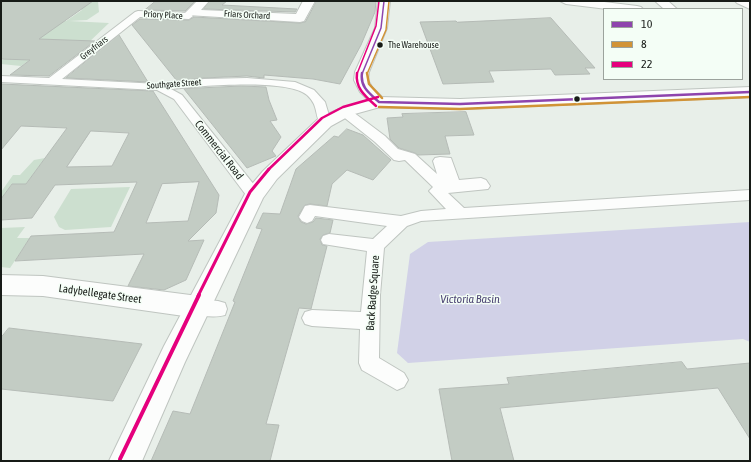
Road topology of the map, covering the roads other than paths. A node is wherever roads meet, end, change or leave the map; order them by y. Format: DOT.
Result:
graph roads {
  1 [pos="203,1"];
  2 [pos="309,1"];
  3 [pos="384,1"];
  4 [pos="566,1"];
  5 [pos="661,1"];
  6 [pos="741,1"];
  7 [pos="750,6"];
  8 [pos="628,8"];
  9 [pos="670,8"];
  10 [pos="138,14"];
  11 [pos="189,16"];
  12 [pos="1,79"];
  13 [pos="51,82"];
  14 [pos="159,87"];
  15 [pos="749,93"];
  16 [pos="379,102"];
  17 [pos="345,112"];
  18 [pos="325,122"];
  19 [pos="254,195"];
  20 [pos="750,196"];
  21 [pos="460,213"];
  22 [pos="307,217"];
  23 [pos="401,222"];
  24 [pos="329,240"];
  25 [pos="376,246"];
  26 [pos="1,285"];
  27 [pos="208,308"];
  28 [pos="312,318"];
  29 [pos="370,320"];
  30 [pos="397,380"];
  31 [pos="125,461"];
  1 -- 2 [label="street, Friars Orchard"];
  3 -- 16 [label="street"];
  4 -- 8 [label="street"];
  5 -- 9 [label="street"];
  6 -- 7 [label="street"];
  10 -- 11 [label="street, Priory Place"];
  10 -- 13 [label="street, Greyfriars"];
  12 -- 13 [label="street, Southgate Street"];
  13 -- 14 [label="street, Southgate Street"];
  14 -- 18 [label="street, Southgate Street"];
  14 -- 19 [label="street, Commercial Road"];
  15 -- 16 [label="street"];
  16 -- 17 [label="street"];
  17 -- 18 [label="street"];
  17 -- 21 [label="street"];
  18 -- 19 [label="street"];
  19 -- 27 [label="street"];
  20 -- 21 [label="street, Back Badge Square"];
  21 -- 23 [label="street, Back Badge Square"];
  22 -- 23 [label="street"];
  23 -- 25 [label="street, Back Badge Square"];
  24 -- 25 [label="street"];
  25 -- 29 [label="street, Back Badge Square"];
  26 -- 27 [label="street, Ladybellegate Street"];
  27 -- 31 [label="street"];
  28 -- 29 [label="street"];
  29 -- 30 [label="street, Back Badge Square"];
}
